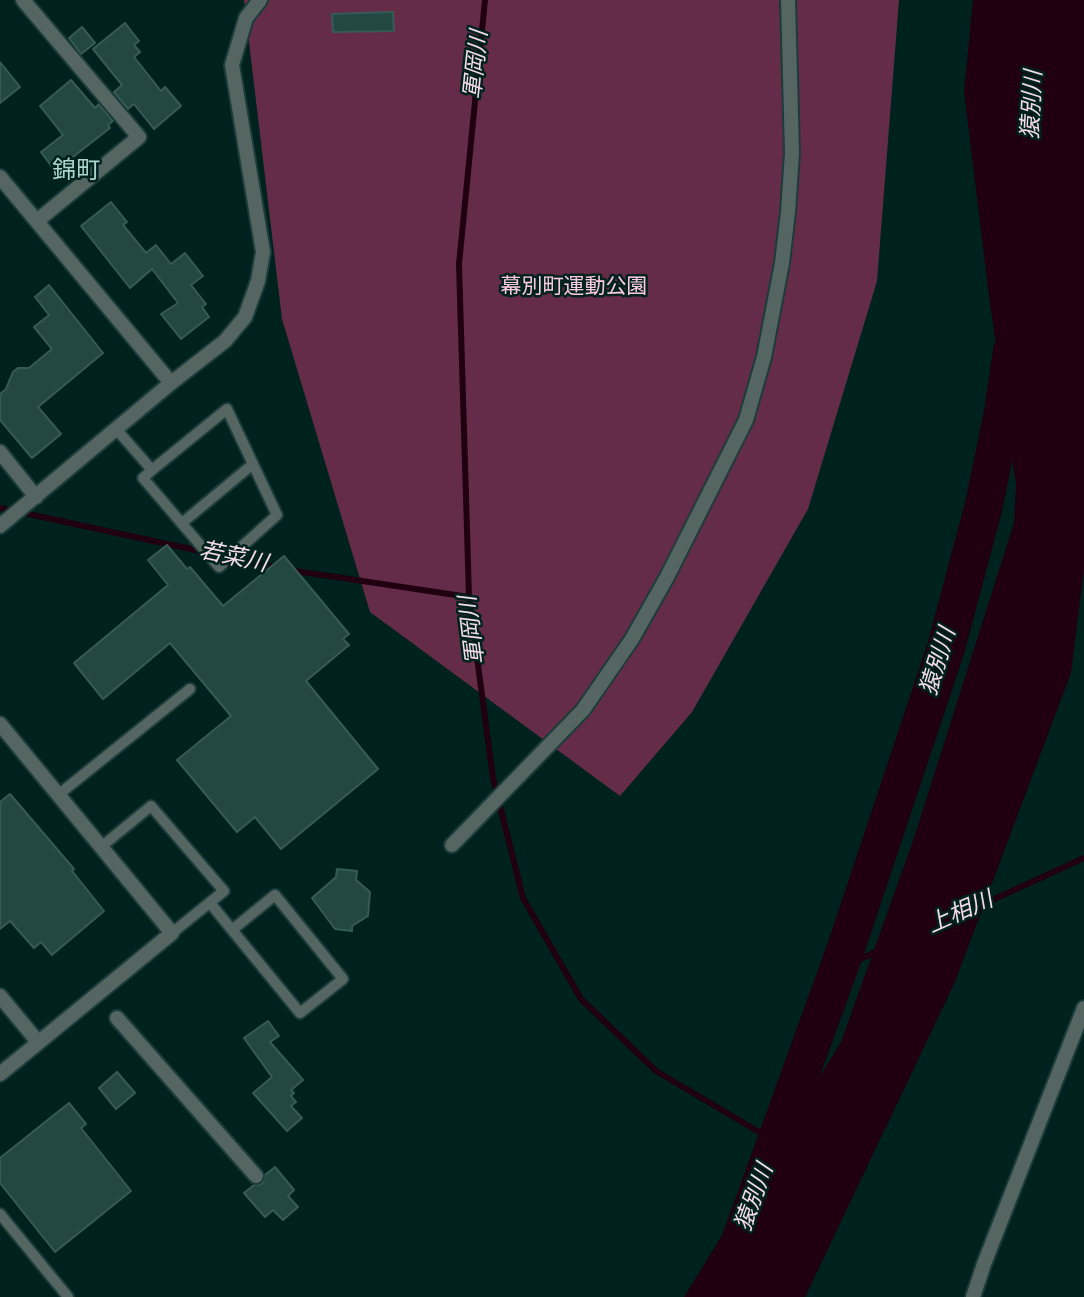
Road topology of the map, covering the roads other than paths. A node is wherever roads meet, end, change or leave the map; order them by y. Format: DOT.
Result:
graph roads {
  1 [pos="23,0"];
  2 [pos="260,0"];
  3 [pos="788,0"];
  4 [pos="0,177"];
  5 [pos="37,221"];
  6 [pos="171,383"];
  7 [pos="117,430"];
  8 [pos="0,452"];
  9 [pos="253,464"];
  10 [pos="152,470"];
  11 [pos="36,497"];
  12 [pos="182,523"];
  13 [pos="0,527"];
  14 [pos="190,689"];
  15 [pos="0,724"];
  16 [pos="58,794"];
  17 [pos="452,845"];
  18 [pos="101,847"];
  19 [pos="210,903"];
  20 [pos="232,930"];
  21 [pos="172,933"];
  22 [pos="0,996"];
  23 [pos="1084,1008"];
  24 [pos="117,1018"];
  25 [pos="38,1042"];
  26 [pos="0,1074"];
  27 [pos="256,1176"];
  28 [pos="0,1214"];
  29 [pos="68,1297"];
  30 [pos="973,1297"];
  1 -- 5 [label="street"];
  2 -- 6 [label="street"];
  3 -- 17 [label="street"];
  4 -- 5 [label="street"];
  5 -- 6 [label="street"];
  6 -- 7 [label="street"];
  7 -- 10 [label="lane"];
  7 -- 11 [label="street"];
  8 -- 11 [label="street"];
  9 -- 10 [label="lane"];
  9 -- 12 [label="lane"];
  9 -- 12 [label="lane"];
  10 -- 12 [label="lane"];
  11 -- 13 [label="street"];
  14 -- 16 [label="lane"];
  15 -- 16 [label="street"];
  16 -- 18 [label="street"];
  18 -- 19 [label="lane"];
  18 -- 21 [label="street"];
  19 -- 20 [label="lane"];
  19 -- 21 [label="lane"];
  20 -- 20 [label="lane"];
  21 -- 25 [label="street"];
  22 -- 25 [label="street"];
  23 -- 30 [label="street"];
  24 -- 27 [label="street"];
  25 -- 26 [label="street"];
  28 -- 29 [label="lane"];
}
